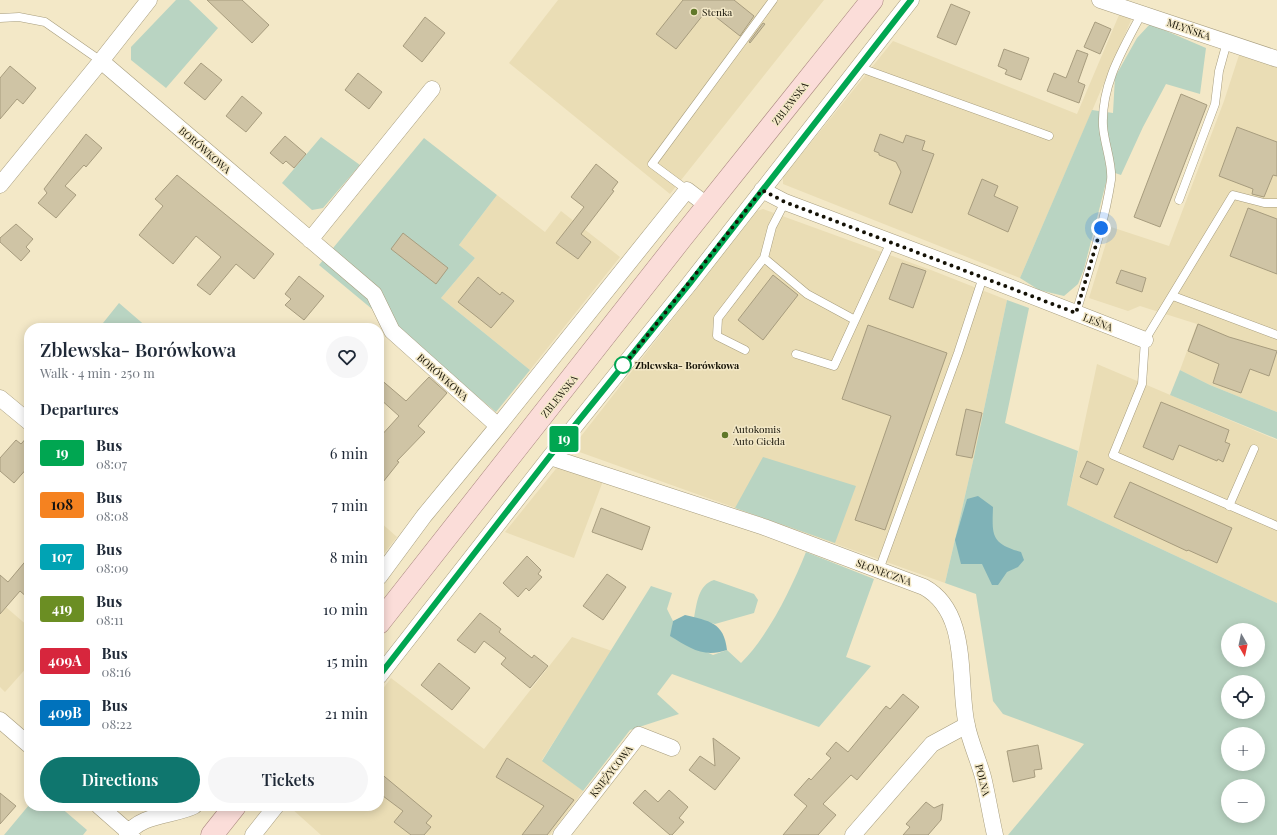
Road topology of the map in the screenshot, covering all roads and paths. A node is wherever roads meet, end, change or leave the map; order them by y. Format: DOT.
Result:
graph roads {
  1 [pos="148,0"];
  2 [pos="773,0"];
  3 [pos="872,0"];
  4 [pos="911,0"];
  5 [pos="1100,0"];
  6 [pos="1142,13"];
  7 [pos="0,18"];
  8 [pos="1227,42"];
  9 [pos="1277,59"];
  10 [pos="101,61"];
  11 [pos="858,67"];
  12 [pos="432,89"];
  13 [pos="1049,136"];
  14 [pos="0,185"];
  15 [pos="687,190"];
  16 [pos="762,190"];
  17 [pos="1179,200"];
  18 [pos="785,202"];
  19 [pos="1277,203"];
  20 [pos="708,206"];
  21 [pos="310,240"];
  22 [pos="891,242"];
  23 [pos="764,258"];
  24 [pos="983,277"];
  25 [pos="1173,296"];
  26 [pos="1076,313"];
  27 [pos="855,320"];
  28 [pos="1277,335"];
  29 [pos="1145,340"];
  30 [pos="745,350"];
  31 [pos="796,354"];
  32 [pos="0,398"];
  33 [pos="24,418"];
  34 [pos="498,426"];
  35 [pos="1254,448"];
  36 [pos="550,456"];
  37 [pos="1229,506"];
  38 [pos="1277,526"];
  39 [pos="384,570"];
  40 [pos="879,570"];
  41 [pos="384,617"];
  42 [pos="384,670"];
  43 [pos="0,720"];
  44 [pos="967,725"];
  45 [pos="24,741"];
  46 [pos="672,748"];
  47 [pos="105,811"];
  48 [pos="185,811"];
  49 [pos="231,811"];
  50 [pos="272,811"];
  51 [pos="130,834"];
  52 [pos="212,835"];
  53 [pos="253,835"];
  54 [pos="561,835"];
  55 [pos="854,835"];
  56 [pos="995,835"];
  1 -- 10 [label="street"];
  2 -- 15 [label="lane"];
  3 -- 20 [label="main road, ZBLEWSKA"];
  4 -- 11 [label="street"];
  5 -- 6 [label="street, MŁYŃSKA"];
  6 -- 8 [label="street, MŁYŃSKA"];
  6 -- 26 [label="lane"];
  7 -- 10 [label="lane"];
  8 -- 9 [label="street, MŁYŃSKA"];
  8 -- 17 [label="lane"];
  10 -- 14 [label="street"];
  10 -- 21 [label="street, BORÓWKOWA"];
  11 -- 13 [label="lane"];
  11 -- 16 [label="street"];
  12 -- 21 [label="street"];
  15 -- 20 [label="street"];
  15 -- 34 [label="street"];
  16 -- 18 [label="street, LEŚNA"];
  16 -- 36 [label="street"];
  18 -- 22 [label="street, LEŚNA"];
  18 -- 23 [label="lane"];
  19 -- 25 [label="lane"];
  20 -- 41 [label="main road, ZBLEWSKA"];
  21 -- 34 [label="street, BORÓWKOWA"];
  22 -- 24 [label="street, LEŚNA"];
  22 -- 27 [label="lane"];
  23 -- 27 [label="lane"];
  23 -- 30 [label="lane"];
  24 -- 26 [label="street, LEŚNA"];
  24 -- 40 [label="lane"];
  25 -- 28 [label="lane"];
  25 -- 29 [label="lane"];
  26 -- 29 [label="street, LEŚNA"];
  27 -- 31 [label="lane"];
  29 -- 37 [label="lane"];
  32 -- 33 [label="street"];
  34 -- 39 [label="street"];
  35 -- 37 [label="lane"];
  36 -- 40 [label="street, SŁONECZNA"];
  36 -- 42 [label="street"];
  37 -- 38 [label="lane"];
  40 -- 44 [label="street, SŁONECZNA"];
  43 -- 45 [label="street"];
  44 -- 55 [label="street"];
  44 -- 56 [label="street, POLNA"];
  46 -- 54 [label="street, KSIĘŻYCOWA"];
  47 -- 51 [label="street"];
  48 -- 51 [label="street"];
  49 -- 52 [label="main road"];
  50 -- 53 [label="street"];
}
